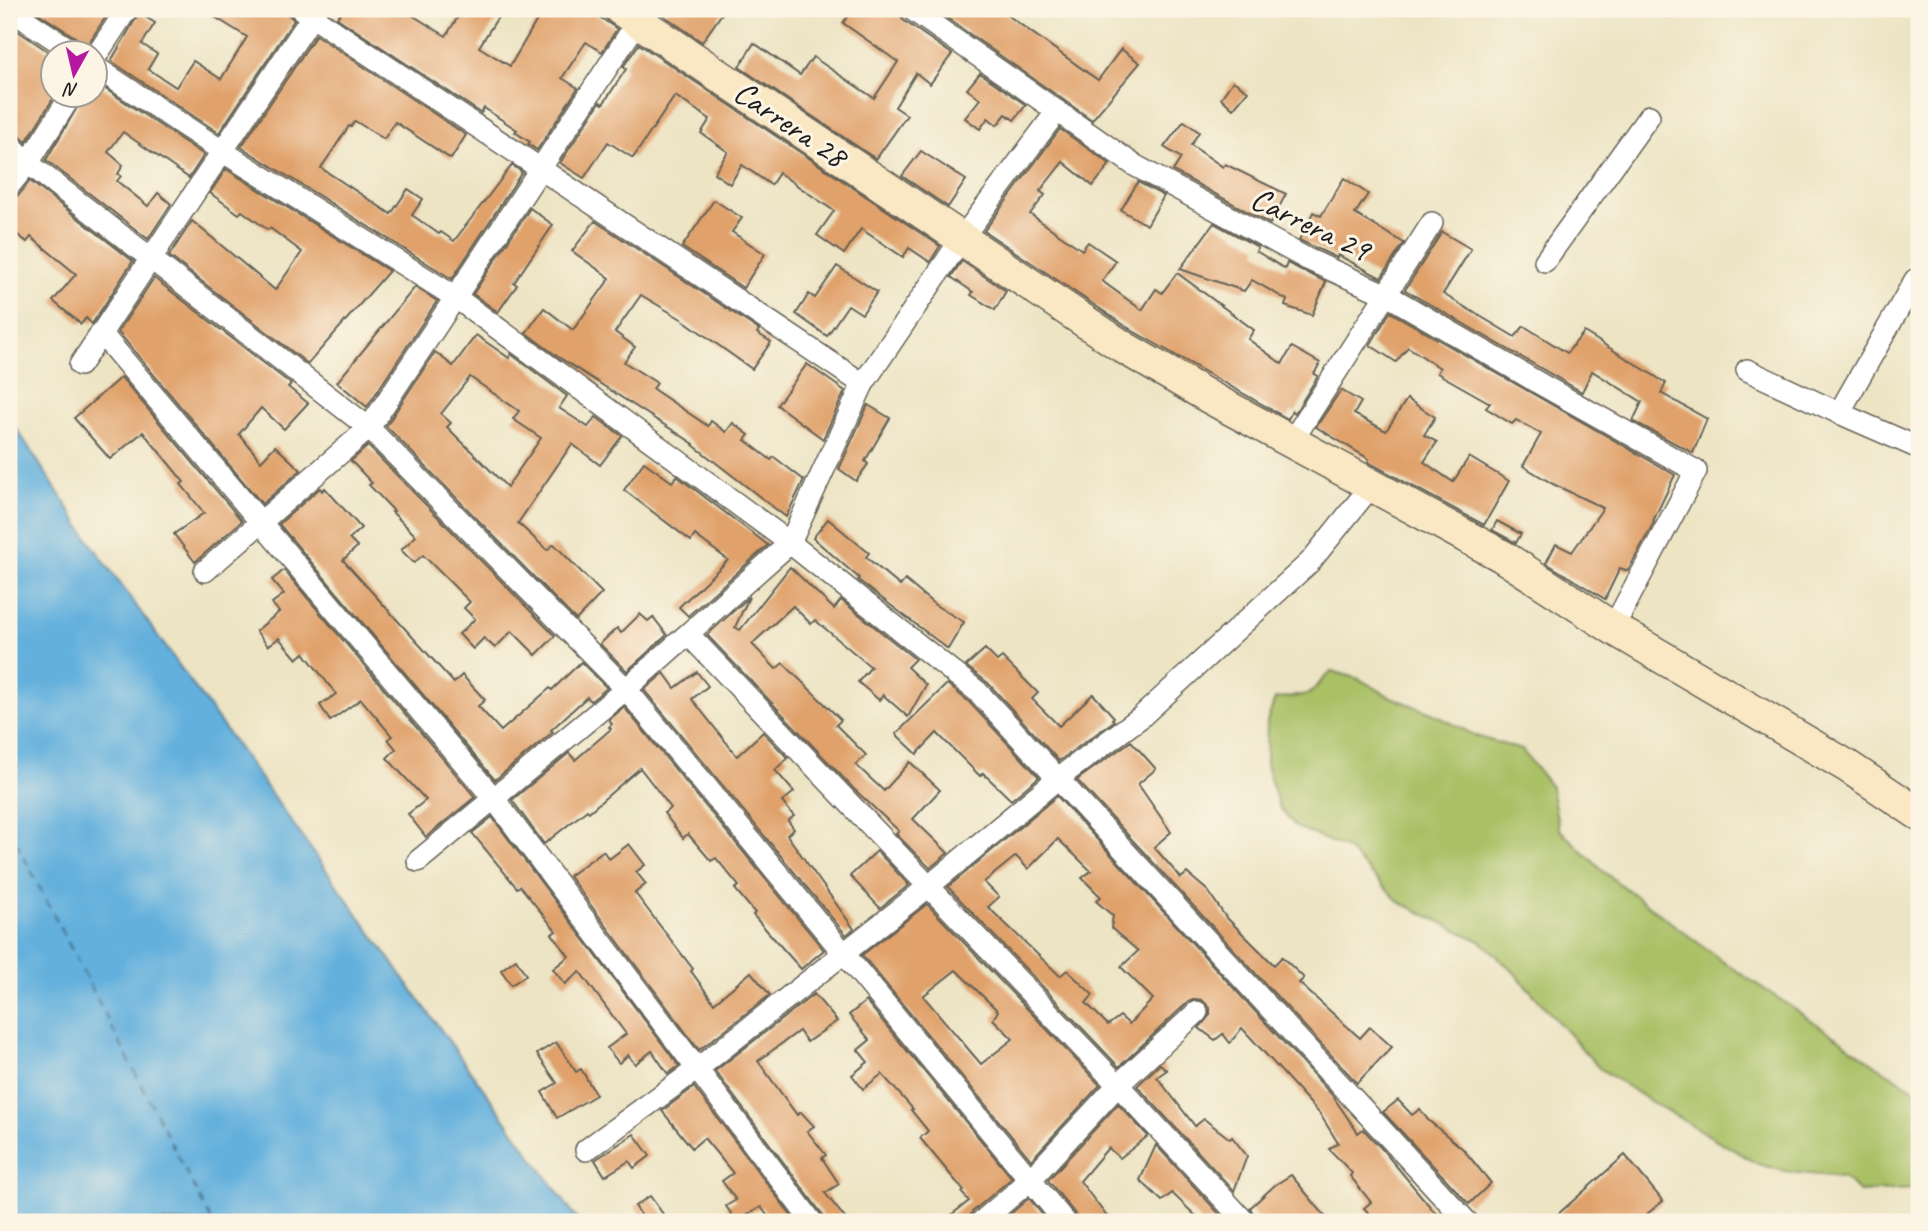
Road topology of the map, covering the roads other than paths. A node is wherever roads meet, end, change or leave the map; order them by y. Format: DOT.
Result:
graph roads {
  1 [pos="9,9"];
  2 [pos="127,9"];
  3 [pos="911,9"];
  4 [pos="310,11"];
  5 [pos="635,13"];
  6 [pos="53,38"];
  7 [pos="108,38"];
  8 [pos="108,75"];
  9 [pos="63,108"];
  10 [pos="1057,111"];
  11 [pos="1649,116"];
  12 [pos="9,143"];
  13 [pos="222,151"];
  14 [pos="28,163"];
  15 [pos="540,169"];
  16 [pos="9,186"];
  17 [pos="1432,223"];
  18 [pos="962,238"];
  19 [pos="151,258"];
  20 [pos="1545,261"];
  21 [pos="1916,280"];
  22 [pos="1387,295"];
  23 [pos="455,297"];
  24 [pos="101,333"];
  25 [pos="80,365"];
  26 [pos="1747,370"];
  27 [pos="863,384"];
  28 [pos="1839,413"];
  29 [pos="369,428"];
  30 [pos="1292,441"];
  31 [pos="1919,448"];
  32 [pos="1373,485"];
  33 [pos="260,523"];
  34 [pos="790,542"];
  35 [pos="205,571"];
  36 [pos="1613,628"];
  37 [pos="689,635"];
  38 [pos="626,689"];
  39 [pos="1057,779"];
  40 [pos="495,800"];
  41 [pos="1919,814"];
  42 [pos="418,861"];
  43 [pos="928,887"];
  44 [pos="844,954"];
  45 [pos="1197,1012"];
  46 [pos="697,1069"];
  47 [pos="1118,1085"];
  48 [pos="586,1150"];
  49 [pos="1030,1180"];
  50 [pos="812,1222"];
  51 [pos="981,1222"];
  52 [pos="1065,1222"];
  53 [pos="1245,1222"];
  54 [pos="1467,1222"];
  1 -- 6 [label="street"];
  2 -- 7 [label="street"];
  3 -- 10 [label="street, Carrera 29"];
  4 -- 13 [label="street"];
  4 -- 15 [label="street"];
  5 -- 15 [label="street"];
  5 -- 18 [label="main road, Carrera 28"];
  8 -- 13 [label="street"];
  9 -- 14 [label="street"];
  10 -- 18 [label="street"];
  10 -- 22 [label="street, Carrera 29"];
  11 -- 20 [label="street"];
  12 -- 14 [label="street"];
  13 -- 19 [label="street"];
  13 -- 23 [label="street"];
  14 -- 16 [label="street"];
  14 -- 19 [label="street"];
  15 -- 23 [label="street"];
  15 -- 27 [label="street"];
  17 -- 22 [label="street"];
  18 -- 27 [label="street"];
  18 -- 30 [label="main road, Carrera 28"];
  19 -- 24 [label="street"];
  19 -- 29 [label="street"];
  21 -- 28 [label="street"];
  22 -- 30 [label="street"];
  22 -- 36 [label="street, Carrera 29"];
  23 -- 29 [label="street"];
  23 -- 34 [label="street"];
  24 -- 25 [label="street"];
  24 -- 33 [label="street"];
  26 -- 28 [label="street"];
  27 -- 34 [label="street"];
  28 -- 31 [label="street"];
  29 -- 33 [label="street"];
  29 -- 38 [label="street"];
  30 -- 32 [label="main road, Carrera 28"];
  32 -- 36 [label="main road, Carrera 28"];
  32 -- 39 [label="street"];
  33 -- 35 [label="street"];
  33 -- 40 [label="street"];
  34 -- 37 [label="street"];
  34 -- 39 [label="street"];
  36 -- 41 [label="main road, Carrera 28"];
  37 -- 38 [label="street"];
  37 -- 43 [label="street"];
  38 -- 40 [label="street"];
  38 -- 44 [label="street"];
  39 -- 43 [label="street"];
  39 -- 54 [label="street"];
  40 -- 42 [label="street"];
  40 -- 46 [label="street"];
  43 -- 44 [label="street"];
  43 -- 47 [label="street"];
  44 -- 46 [label="street"];
  44 -- 49 [label="street"];
  45 -- 47 [label="street"];
  46 -- 48 [label="street"];
  46 -- 50 [label="street"];
  47 -- 49 [label="street"];
  47 -- 53 [label="street"];
  49 -- 51 [label="street"];
  49 -- 52 [label="street"];
}
